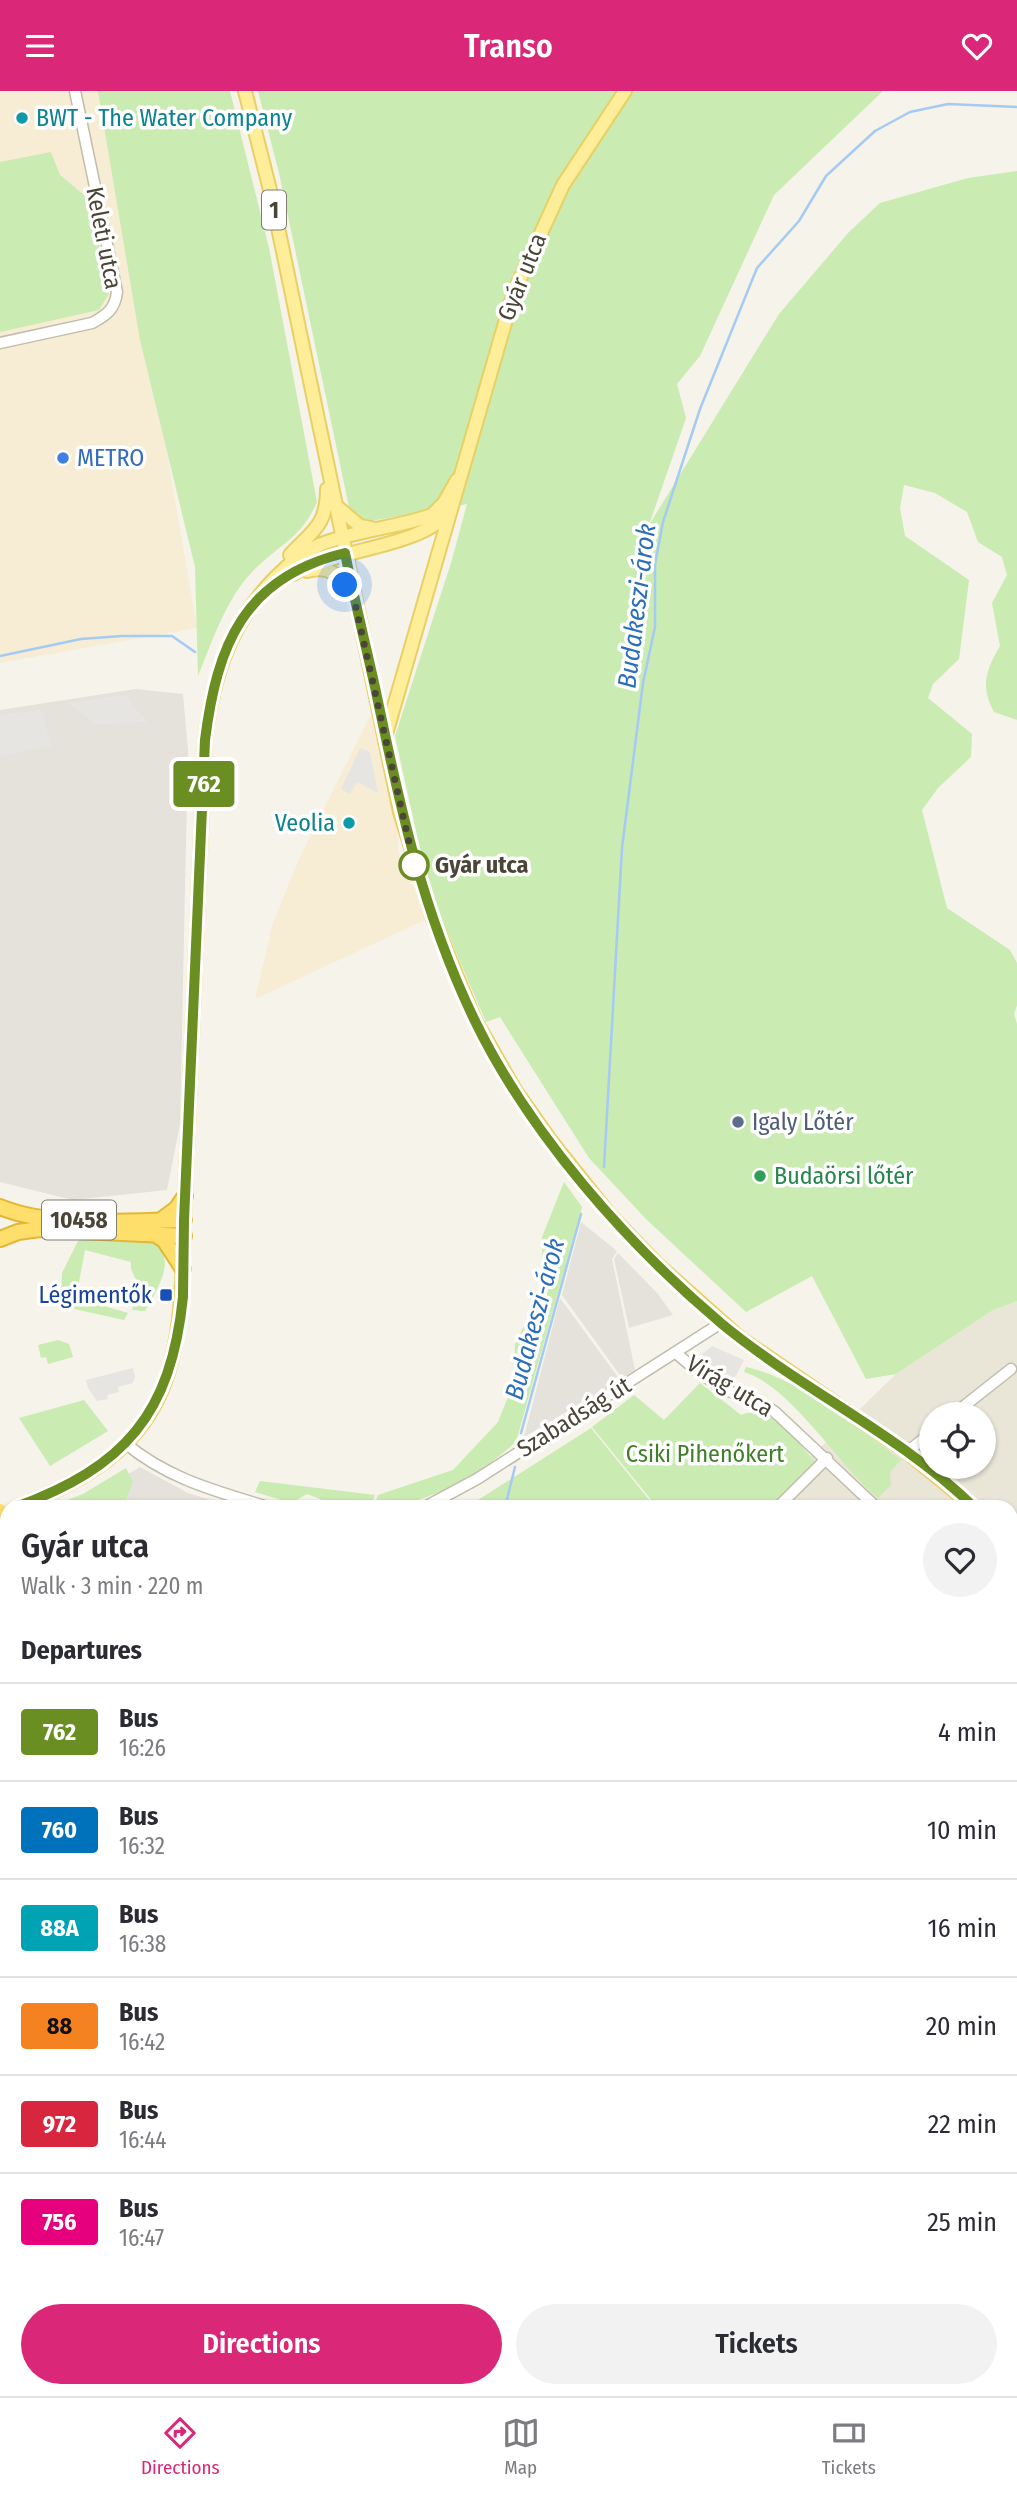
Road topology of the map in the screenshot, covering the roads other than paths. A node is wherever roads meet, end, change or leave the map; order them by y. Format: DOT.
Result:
graph roads {
  1 [pos="75,91"];
  2 [pos="245,91"];
  3 [pos="625,91"];
  4 [pos="0,344"];
  5 [pos="328,475"];
  6 [pos="457,480"];
  7 [pos="335,505"];
  8 [pos="452,509"];
  9 [pos="374,529"];
  10 [pos="342,537"];
  11 [pos="345,553"];
  12 [pos="293,574"];
  13 [pos="260,594"];
  14 [pos="354,599"];
  15 [pos="401,685"];
  16 [pos="375,687"];
  17 [pos="384,738"];
  18 [pos="185,1196"];
  19 [pos="0,1207"];
  20 [pos="184,1220"];
  21 [pos="158,1228"];
  22 [pos="184,1236"];
  23 [pos="0,1239"];
  24 [pos="184,1269"];
  25 [pos="722,1323"];
  26 [pos="676,1353"];
  27 [pos="1011,1369"];
  28 [pos="969,1402"];
  29 [pos="919,1442"];
  30 [pos="125,1443"];
  31 [pos="907,1452"];
  32 [pos="827,1458"];
  33 [pos="32,1500"];
  34 [pos="245,1500"];
  35 [pos="438,1500"];
  36 [pos="785,1500"];
  37 [pos="869,1500"];
  38 [pos="965,1500"];
  1 -- 4 [label="street, Keleti utca"];
  2 -- 5 [label="main road, 1"];
  3 -- 6 [label="main road, Gyár utca"];
  5 -- 7 [label="main road, 1"];
  5 -- 13 [label="main road"];
  6 -- 8 [label="main road, Gyár utca"];
  6 -- 9 [label="main road, Gyár utca"];
  7 -- 9 [label="main road"];
  7 -- 10 [label="main road, 1"];
  8 -- 11 [label="main road"];
  8 -- 15 [label="main road, Gyár utca"];
  9 -- 10 [label="main road, Gyár utca"];
  10 -- 11 [label="main road, 1"];
  10 -- 13 [label="main road, Gyár utca"];
  11 -- 12 [label="main road"];
  11 -- 14 [label="main road, 1"];
  12 -- 13 [label="main road"];
  12 -- 14 [label="main road"];
  13 -- 18 [label="main road"];
  14 -- 16 [label="main road, 1"];
  15 -- 16 [label="main road"];
  15 -- 17 [label="main road, Gyár utca"];
  16 -- 17 [label="main road, 1"];
  17 -- 25 [label="main road, 1"];
  18 -- 20 [label="main road"];
  18 -- 21 [label="highway"];
  19 -- 21 [label="highway, 10458"];
  20 -- 21 [label="highway, 10458"];
  20 -- 22 [label="main road"];
  21 -- 22 [label="highway"];
  21 -- 23 [label="highway"];
  21 -- 24 [label="highway"];
  22 -- 24 [label="main road"];
  24 -- 30 [label="main road"];
  25 -- 26 [label="street, Szabadság út"];
  25 -- 31 [label="main road, 1"];
  26 -- 32 [label="street, Virág utca"];
  26 -- 35 [label="street, Szabadság út"];
  27 -- 28 [label="street"];
  29 -- 31 [label="street"];
  30 -- 33 [label="main road"];
  30 -- 34 [label="street"];
  31 -- 38 [label="main road, 1"];
  32 -- 36 [label="street"];
  32 -- 37 [label="street, Virág utca"];
}
